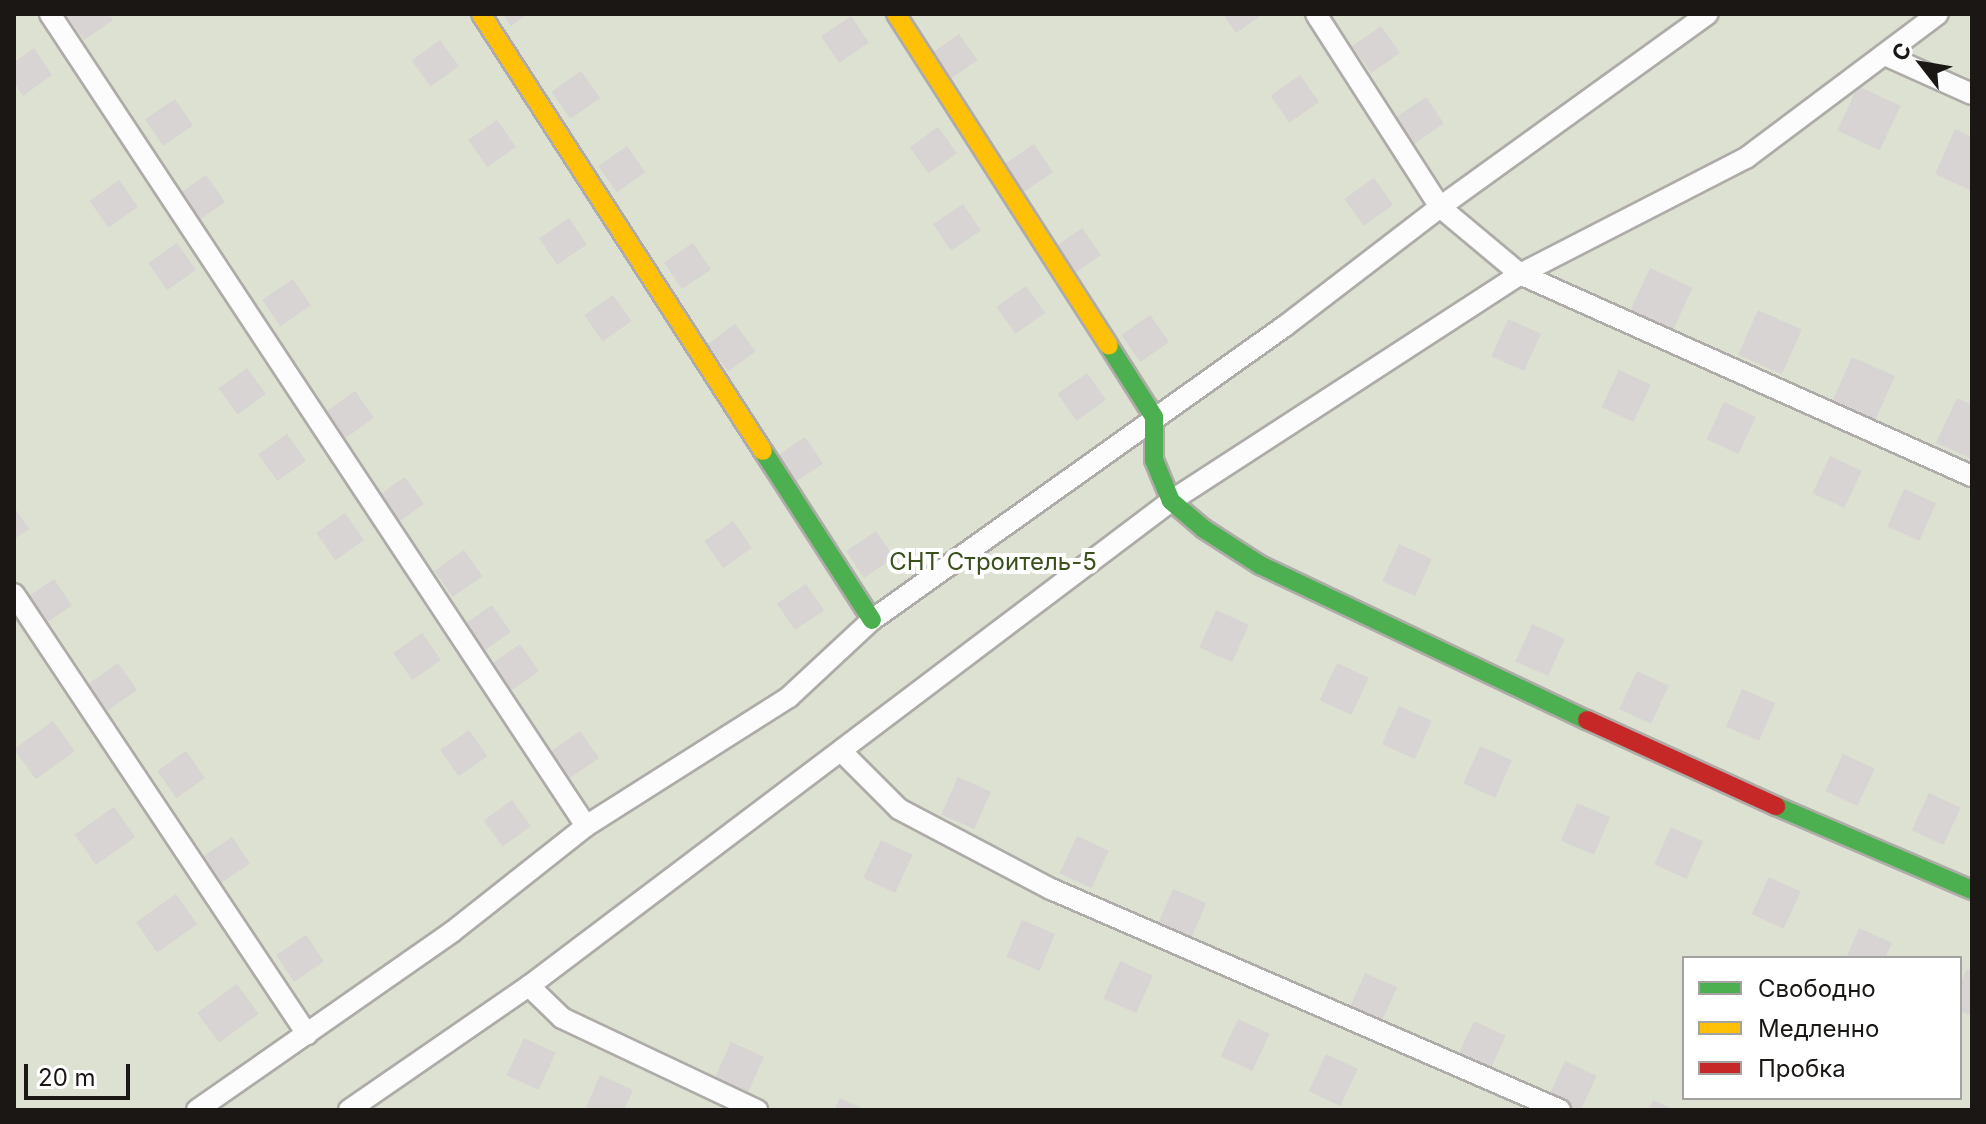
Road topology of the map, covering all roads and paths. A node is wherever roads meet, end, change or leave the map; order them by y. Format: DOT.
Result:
graph roads {
  1 [pos="50,14"];
  2 [pos="481,14"];
  3 [pos="896,14"];
  4 [pos="1316,14"];
  5 [pos="1708,14"];
  6 [pos="1938,14"];
  7 [pos="1887,56"];
  8 [pos="1972,94"];
  9 [pos="1440,207"];
  10 [pos="1520,274"];
  11 [pos="1154,417"];
  12 [pos="1972,476"];
  13 [pos="1171,501"];
  14 [pos="14,594"];
  15 [pos="872,620"];
  16 [pos="842,752"];
  17 [pos="586,826"];
  18 [pos="1972,890"];
  19 [pos="529,986"];
  20 [pos="307,1034"];
  21 [pos="197,1110"];
  22 [pos="349,1110"];
  23 [pos="757,1110"];
  24 [pos="1560,1110"];
  1 -- 17 [label="lane"];
  2 -- 15 [label="street"];
  3 -- 11 [label="street"];
  4 -- 9 [label="lane"];
  5 -- 9 [label="lane"];
  6 -- 7 [label="lane"];
  7 -- 8 [label="lane"];
  7 -- 10 [label="lane"];
  9 -- 10 [label="lane"];
  9 -- 11 [label="lane"];
  10 -- 12 [label="lane"];
  10 -- 13 [label="lane"];
  11 -- 13 [label="street"];
  11 -- 15 [label="lane"];
  13 -- 16 [label="lane"];
  13 -- 18 [label="street"];
  14 -- 20 [label="lane"];
  15 -- 17 [label="lane"];
  16 -- 19 [label="lane"];
  16 -- 24 [label="lane"];
  17 -- 20 [label="lane"];
  19 -- 22 [label="lane"];
  19 -- 23 [label="lane"];
  20 -- 21 [label="lane"];
}
